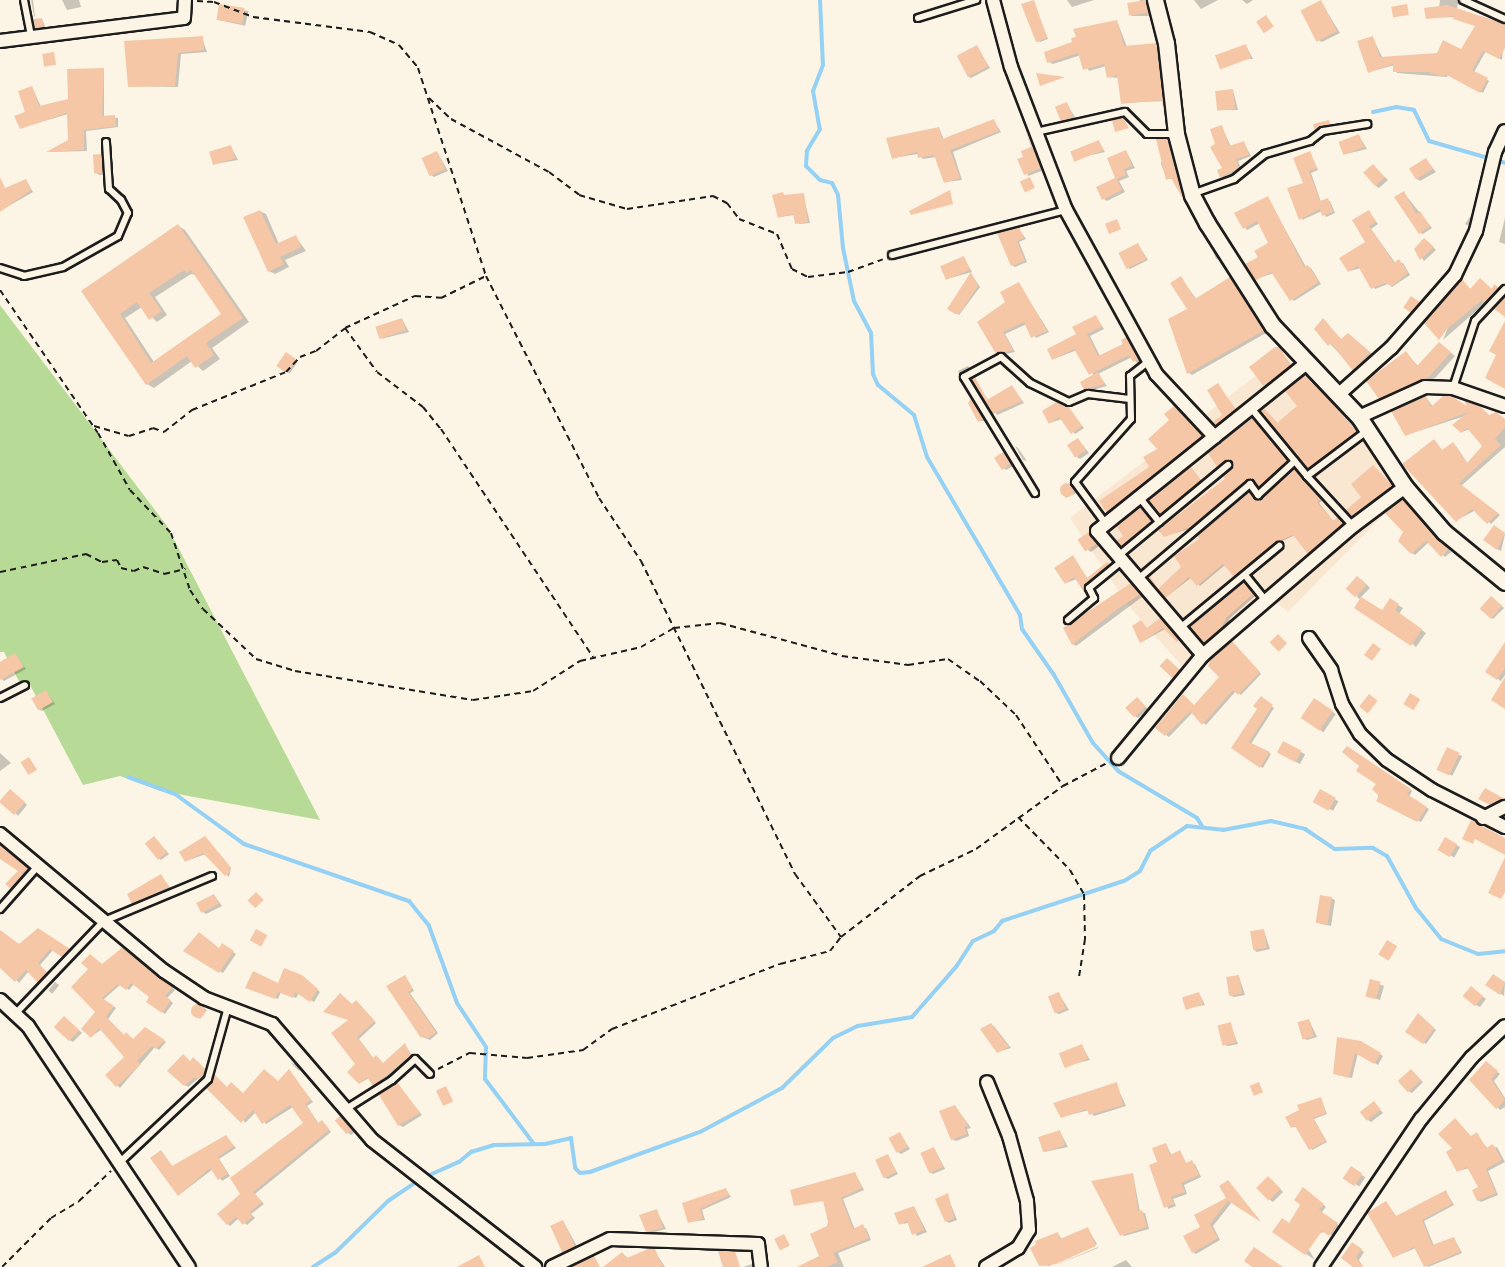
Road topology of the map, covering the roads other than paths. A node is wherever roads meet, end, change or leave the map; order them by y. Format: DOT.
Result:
graph roads {
  1 [pos="24,0"];
  2 [pos="976,0"];
  3 [pos="993,0"];
  4 [pos="1155,0"];
  5 [pos="1463,0"];
  6 [pos="185,1"];
  7 [pos="918,18"];
  8 [pos="1505,19"];
  9 [pos="32,38"];
  10 [pos="0,41"];
  11 [pos="1366,124"];
  12 [pos="1505,131"];
  13 [pos="1035,132"];
  14 [pos="1176,134"];
  15 [pos="106,142"];
  16 [pos="1192,195"];
  17 [pos="1066,210"];
  18 [pos="892,255"];
  19 [pos="0,268"];
  20 [pos="1505,290"];
  21 [pos="1149,361"];
  22 [pos="1307,363"];
  23 [pos="1453,388"];
  24 [pos="1338,394"];
  25 [pos="1130,399"];
  26 [pos="1505,406"];
  27 [pos="1251,408"];
  28 [pos="1359,417"];
  29 [pos="1369,430"];
  30 [pos="1215,436"];
  31 [pos="1295,461"];
  32 [pos="1228,465"];
  33 [pos="1308,476"];
  34 [pos="1405,487"];
  35 [pos="1035,493"];
  36 [pos="1140,497"];
  37 [pos="1159,522"];
  38 [pos="1106,524"];
  39 [pos="1353,526"];
  40 [pos="1279,546"];
  41 [pos="1120,558"];
  42 [pos="1245,575"];
  43 [pos="1138,579"];
  44 [pos="1505,582"];
  45 [pos="1266,601"];
  46 [pos="1068,620"];
  47 [pos="1180,628"];
  48 [pos="1310,638"];
  49 [pos="1203,655"];
  50 [pos="25,685"];
  51 [pos="0,698"];
  52 [pos="1118,758"];
  53 [pos="1505,807"];
  54 [pos="1483,818"];
  55 [pos="1505,827"];
  56 [pos="0,834"];
  57 [pos="38,866"];
  58 [pos="212,876"];
  59 [pos="0,909"];
  60 [pos="104,921"];
  61 [pos="0,1000"];
  62 [pos="228,1007"];
  63 [pos="15,1014"];
  64 [pos="1505,1026"];
  65 [pos="430,1074"];
  66 [pos="987,1082"];
  67 [pos="345,1109"];
  68 [pos="119,1163"];
  69 [pos="189,1267"];
  70 [pos="535,1267"];
  71 [pos="552,1267"];
  72 [pos="761,1267"];
  73 [pos="986,1267"];
  74 [pos="1321,1267"];
  1 -- 9 [label="lane"];
  2 -- 7 [label="lane"];
  3 -- 13 [label="street"];
  4 -- 14 [label="street"];
  5 -- 8 [label="lane"];
  6 -- 9 [label="street"];
  9 -- 10 [label="street"];
  11 -- 16 [label="lane"];
  12 -- 24 [label="street"];
  13 -- 14 [label="lane"];
  13 -- 17 [label="street"];
  14 -- 16 [label="street"];
  15 -- 19 [label="lane"];
  16 -- 22 [label="street"];
  17 -- 18 [label="lane"];
  17 -- 21 [label="street"];
  20 -- 23 [label="lane"];
  21 -- 25 [label="lane"];
  21 -- 30 [label="street"];
  22 -- 24 [label="street"];
  22 -- 27 [label="street"];
  23 -- 26 [label="street"];
  23 -- 28 [label="street"];
  24 -- 28 [label="street"];
  25 -- 35 [label="lane"];
  25 -- 38 [label="lane"];
  27 -- 30 [label="street"];
  27 -- 31 [label="lane"];
  28 -- 29 [label="street"];
  29 -- 33 [label="lane"];
  29 -- 34 [label="street"];
  30 -- 36 [label="street"];
  31 -- 33 [label="lane"];
  31 -- 43 [label="lane"];
  32 -- 37 [label="lane"];
  33 -- 39 [label="lane"];
  34 -- 39 [label="street"];
  34 -- 44 [label="street"];
  36 -- 37 [label="lane"];
  36 -- 38 [label="street"];
  37 -- 41 [label="lane"];
  38 -- 41 [label="street"];
  39 -- 45 [label="street"];
  40 -- 42 [label="lane"];
  41 -- 43 [label="street"];
  41 -- 46 [label="lane"];
  42 -- 45 [label="lane"];
  42 -- 47 [label="lane"];
  43 -- 47 [label="street"];
  45 -- 49 [label="street"];
  47 -- 49 [label="street"];
  48 -- 54 [label="street"];
  49 -- 52 [label="street"];
  50 -- 51 [label="lane"];
  53 -- 54 [label="street"];
  54 -- 55 [label="street"];
  56 -- 57 [label="street"];
  57 -- 59 [label="lane"];
  57 -- 60 [label="street"];
  58 -- 60 [label="lane"];
  60 -- 62 [label="street"];
  60 -- 63 [label="lane"];
  61 -- 63 [label="street"];
  62 -- 67 [label="street"];
  62 -- 68 [label="lane"];
  63 -- 68 [label="street"];
  64 -- 74 [label="street"];
  65 -- 67 [label="lane"];
  66 -- 73 [label="street"];
  67 -- 70 [label="street"];
  68 -- 69 [label="street"];
  71 -- 72 [label="street"];
}
